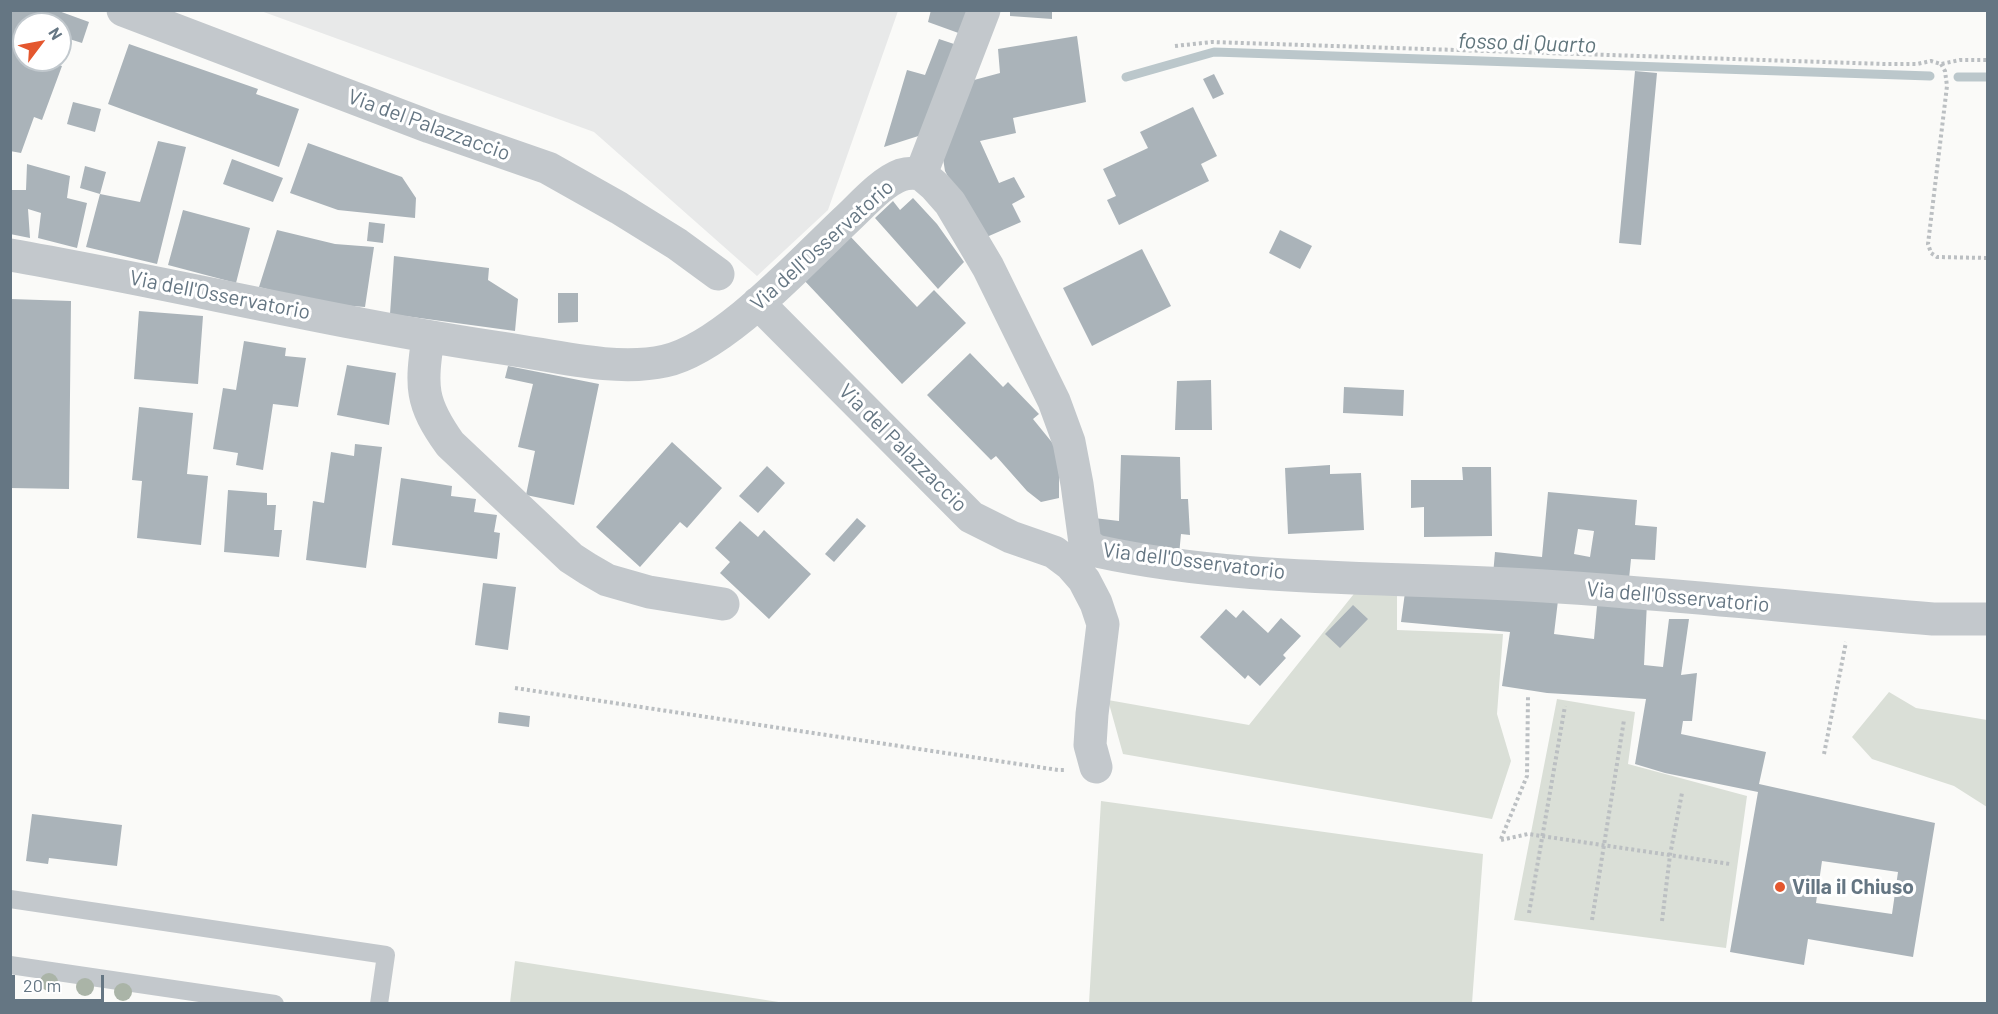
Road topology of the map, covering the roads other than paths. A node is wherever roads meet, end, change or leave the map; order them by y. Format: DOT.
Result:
graph roads {
  1 [pos="123,10"];
  2 [pos="984,10"];
  3 [pos="921,174"];
  4 [pos="10,255"];
  5 [pos="718,273"];
  6 [pos="758,303"];
  7 [pos="428,337"];
  8 [pos="723,604"];
  9 [pos="1988,619"];
  10 [pos="1095,767"];
  11 [pos="10,899"];
  12 [pos="10,965"];
  13 [pos="275,1004"];
  14 [pos="379,1004"];
  1 -- 5 [label="street, Via del Palazzaccio"];
  2 -- 3 [label="street"];
  3 -- 6 [label="street, Via dell'Osservatorio"];
  3 -- 9 [label="street, Via dell'Osservatorio"];
  4 -- 7 [label="street, Via dell'Osservatorio"];
  6 -- 7 [label="street, Via dell'Osservatorio"];
  6 -- 10 [label="street, Via del Palazzaccio"];
  7 -- 8 [label="street"];
  11 -- 14 [label="lane"];
  12 -- 13 [label="lane"];
}
